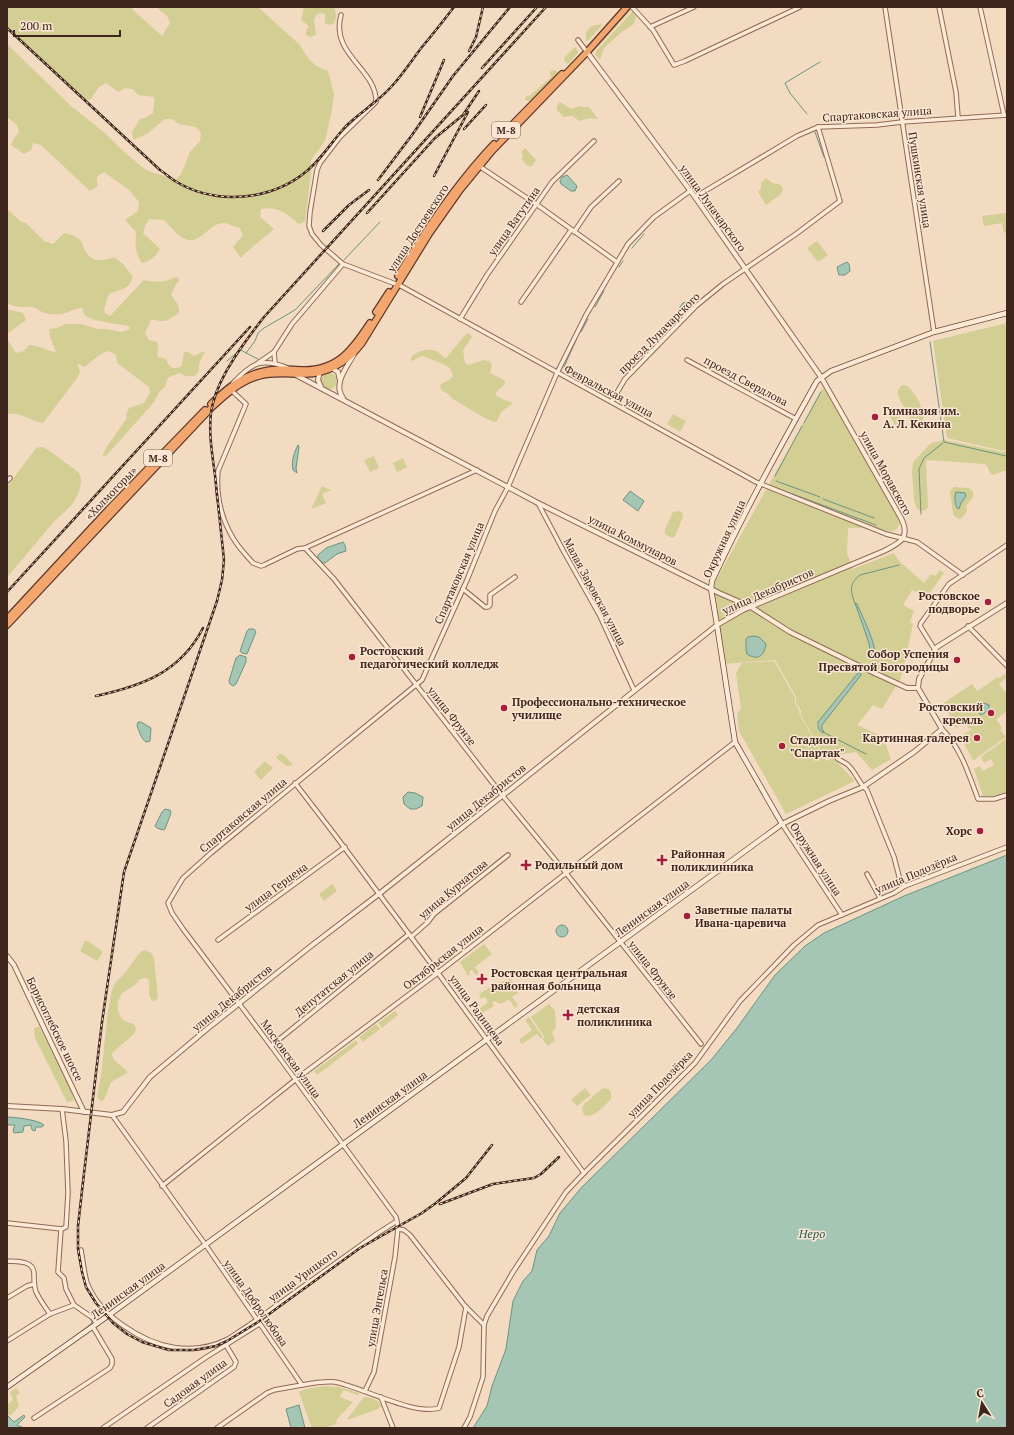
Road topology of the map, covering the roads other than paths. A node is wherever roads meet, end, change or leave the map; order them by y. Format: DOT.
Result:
graph roads {
  1 [pos="622,7"];
  2 [pos="627,7"];
  3 [pos="632,7"];
  4 [pos="694,7"];
  5 [pos="800,7"];
  6 [pos="885,7"];
  7 [pos="939,7"];
  8 [pos="980,7"];
  9 [pos="341,15"];
  10 [pos="650,27"];
  11 [pos="578,40"];
  12 [pos="586,51"];
  13 [pos="1005,115"];
  14 [pos="958,118"];
  15 [pos="902,122"];
  16 [pos="818,127"];
  17 [pos="594,141"];
  18 [pos="479,166"];
  19 [pos="619,181"];
  20 [pos="690,191"];
  21 [pos="695,197"];
  22 [pos="536,204"];
  23 [pos="573,231"];
  24 [pos="617,262"];
  25 [pos="343,264"];
  26 [pos="746,269"];
  27 [pos="396,284"];
  28 [pos="521,302"];
  29 [pos="1007,313"];
  30 [pos="460,319"];
  31 [pos="934,332"];
  32 [pos="274,352"];
  33 [pos="355,352"];
  34 [pos="687,360"];
  35 [pos="258,363"];
  36 [pos="275,363"];
  37 [pos="324,367"];
  38 [pos="332,368"];
  39 [pos="293,372"];
  40 [pos="319,372"];
  41 [pos="556,372"];
  42 [pos="821,377"];
  43 [pos="340,382"];
  44 [pos="322,388"];
  45 [pos="230,389"];
  46 [pos="327,391"];
  47 [pos="343,398"];
  48 [pos="612,401"];
  49 [pos="796,419"];
  50 [pos="477,470"];
  51 [pos="760,484"];
  52 [pos="508,487"];
  53 [pos="538,503"];
  54 [pos="903,538"];
  55 [pos="1007,545"];
  56 [pos="305,548"];
  57 [pos="963,575"];
  58 [pos="515,577"];
  59 [pos="463,589"];
  60 [pos="712,589"];
  61 [pos="1007,602"];
  62 [pos="751,607"];
  63 [pos="7,619"];
  64 [pos="7,625"];
  65 [pos="717,625"];
  66 [pos="968,626"];
  67 [pos="935,650"];
  68 [pos="1007,666"];
  69 [pos="417,685"];
  70 [pos="918,688"];
  71 [pos="634,690"];
  72 [pos="942,729"];
  73 [pos="735,742"];
  74 [pos="837,758"];
  75 [pos="295,784"];
  76 [pos="863,787"];
  77 [pos="502,796"];
  78 [pos="1007,796"];
  79 [pos="782,824"];
  80 [pos="345,847"];
  81 [pos="1007,847"];
  82 [pos="508,855"];
  83 [pos="566,873"];
  84 [pos="867,874"];
  85 [pos="905,886"];
  86 [pos="380,894"];
  87 [pos="880,898"];
  88 [pos="168,903"];
  89 [pos="842,915"];
  90 [pos="410,936"];
  91 [pos="218,940"];
  92 [pos="620,943"];
  93 [pos="7,956"];
  94 [pos="438,973"];
  95 [pos="239,1004"];
  96 [pos="486,1039"];
  97 [pos="701,1044"];
  98 [pos="271,1046"];
  99 [pos="295,1080"];
  100 [pos="7,1106"];
  101 [pos="62,1109"];
  102 [pos="84,1112"];
  103 [pos="112,1115"];
  104 [pos="342,1144"];
  105 [pos="584,1173"];
  106 [pos="162,1186"];
  107 [pos="397,1221"];
  108 [pos="7,1223"];
  109 [pos="398,1228"];
  110 [pos="61,1229"];
  111 [pos="205,1244"];
  112 [pos="81,1250"];
  113 [pos="7,1261"];
  114 [pos="34,1284"];
  115 [pos="7,1298"];
  116 [pos="74,1305"];
  117 [pos="466,1307"];
  118 [pos="50,1314"];
  119 [pos="109,1315"];
  120 [pos="258,1322"];
  121 [pos="95,1325"];
  122 [pos="484,1325"];
  123 [pos="7,1341"];
  124 [pos="226,1346"];
  125 [pos="302,1385"];
  126 [pos="7,1387"];
  127 [pos="365,1391"];
  128 [pos="381,1397"];
  129 [pos="34,1418"];
  130 [pos="103,1428"];
  131 [pos="147,1428"];
  132 [pos="217,1428"];
  133 [pos="393,1428"];
  134 [pos="464,1428"];
  1 -- 12 [label="highway, М-8"];
  2 -- 12 [label="highway, М-8"];
  3 -- 10 [label="street"];
  4 -- 10 [label="street"];
  5 -- 10 [label="street"];
  6 -- 15 [label="street, Пушкинская улица"];
  7 -- 14 [label="street"];
  8 -- 13 [label="street"];
  9 -- 25 [label="street, Февральская улица"];
  11 -- 12 [label="street"];
  12 -- 18 [label="highway, улица Достоевского / М-8"];
  12 -- 20 [label="street, улица Луначарского"];
  12 -- 27 [label="highway, улица Достоевского / М-8"];
  13 -- 14 [label="street, Спартаковская улица"];
  14 -- 15 [label="street, Спартаковская улица"];
  15 -- 16 [label="street, Спартаковская улица"];
  15 -- 31 [label="street, Пушкинская улица"];
  16 -- 21 [label="street, Спартаковская улица"];
  16 -- 26 [label="street, проезд Луначарского"];
  17 -- 22 [label="street, улица Ватутина"];
  18 -- 22 [label="street"];
  18 -- 27 [label="highway, улица Достоевского / М-8"];
  19 -- 23 [label="street"];
  20 -- 21 [label="street, улица Луначарского"];
  20 -- 24 [label="street, Спартаковская улица"];
  21 -- 26 [label="street, улица Луначарского"];
  22 -- 23 [label="street"];
  22 -- 30 [label="street, улица Ватутина"];
  23 -- 24 [label="street"];
  23 -- 28 [label="street"];
  24 -- 41 [label="street, Спартаковская улица"];
  25 -- 27 [label="street, Февральская улица"];
  25 -- 32 [label="street"];
  26 -- 42 [label="street, улица Луначарского"];
  26 -- 48 [label="street, проезд Луначарского"];
  27 -- 30 [label="street, Февральская улица"];
  27 -- 33 [label="highway, улица Достоевского / М-8"];
  27 -- 37 [label="highway, улица Достоевского / М-8"];
  29 -- 31 [label="main road, Окружная улица"];
  30 -- 41 [label="street, Февральская улица"];
  31 -- 42 [label="main road, Окружная улица"];
  32 -- 35 [label="street"];
  32 -- 36 [label="street"];
  33 -- 38 [label="highway, улица Достоевского / М-8"];
  33 -- 43 [label="street"];
  34 -- 49 [label="street, проезд Свердлова"];
  35 -- 36 [label="street"];
  35 -- 45 [label="street"];
  36 -- 39 [label="street"];
  37 -- 38 [label="street"];
  37 -- 39 [label="highway, «Холмогоры» / М-8"];
  37 -- 40 [label="street"];
  38 -- 40 [label="highway, М-8"];
  38 -- 43 [label="street"];
  39 -- 40 [label="highway, «Холмогоры» / М-8"];
  39 -- 44 [label="street, улица Коммунаров"];
  39 -- 45 [label="highway, «Холмогоры» / М-8"];
  40 -- 44 [label="street"];
  41 -- 48 [label="street, Февральская улица"];
  41 -- 52 [label="street, Спартаковская улица"];
  42 -- 49 [label="main road, Окружная улица"];
  42 -- 54 [label="street, улица Моравского"];
  43 -- 46 [label="street"];
  43 -- 47 [label="street"];
  44 -- 46 [label="street, улица Коммунаров"];
  45 -- 56 [label="street"];
  45 -- 63 [label="highway, «Холмогоры» / М-8"];
  45 -- 64 [label="highway, «Холмогоры» / М-8"];
  46 -- 47 [label="street, улица Коммунаров"];
  47 -- 50 [label="street, улица Коммунаров"];
  48 -- 51 [label="street, Февральская улица"];
  49 -- 51 [label="main road, Окружная улица"];
  50 -- 52 [label="street, улица Коммунаров"];
  50 -- 56 [label="street"];
  51 -- 54 [label="street, Февральская улица"];
  51 -- 60 [label="main road, Окружная улица"];
  52 -- 53 [label="street, улица Коммунаров"];
  52 -- 59 [label="street, Спартаковская улица"];
  53 -- 60 [label="street, улица Коммунаров"];
  53 -- 71 [label="street, Малая Заровская улица"];
  54 -- 57 [label="street"];
  54 -- 62 [label="street, улица Декабристов"];
  55 -- 57 [label="street"];
  56 -- 69 [label="street, улица Фрунзе"];
  57 -- 67 [label="street"];
  58 -- 59 [label="street"];
  59 -- 69 [label="street, Спартаковская улица"];
  60 -- 62 [label="street, улица Коммунаров"];
  60 -- 65 [label="main road, Окружная улица"];
  61 -- 66 [label="street"];
  62 -- 65 [label="street, улица Декабристов"];
  62 -- 70 [label="street, улица Коммунаров"];
  65 -- 71 [label="street, улица Декабристов"];
  65 -- 73 [label="main road, Окружная улица"];
  66 -- 67 [label="street"];
  66 -- 68 [label="street"];
  67 -- 70 [label="street"];
  69 -- 75 [label="street, Спартаковская улица"];
  69 -- 77 [label="street, улица Фрунзе"];
  70 -- 72 [label="street"];
  71 -- 77 [label="street, улица Декабристов"];
  72 -- 76 [label="street"];
  72 -- 78 [label="street"];
  73 -- 79 [label="main road, Окружная улица"];
  73 -- 83 [label="street, Октябрьская улица"];
  74 -- 76 [label="street"];
  75 -- 80 [label="street, улица Радищева"];
  75 -- 88 [label="street, Спартаковская улица"];
  76 -- 79 [label="street"];
  76 -- 85 [label="street"];
  77 -- 83 [label="street, улица Фрунзе"];
  77 -- 86 [label="street, улица Декабристов"];
  79 -- 89 [label="street, Окружная улица"];
  79 -- 92 [label="main road, Ленинская улица"];
  80 -- 86 [label="street, улица Радищева"];
  80 -- 91 [label="street, улица Герцена"];
  81 -- 85 [label="street, улица Подозёрка"];
  82 -- 90 [label="street, улица Курчатова"];
  83 -- 92 [label="street, улица Фрунзе"];
  83 -- 94 [label="street, Октябрьская улица"];
  84 -- 87 [label="street"];
  85 -- 87 [label="street, улица Подозёрка"];
  86 -- 90 [label="street, улица Радищева"];
  86 -- 95 [label="street, улица Декабристов"];
  87 -- 89 [label="street, улица Подозёрка"];
  88 -- 95 [label="street, Московская улица"];
  89 -- 105 [label="street, улица Подозёрка"];
  90 -- 94 [label="street, улица Радищева"];
  90 -- 98 [label="street, Депутатская улица"];
  92 -- 96 [label="main road, Ленинская улица"];
  92 -- 97 [label="street, улица Фрунзе"];
  93 -- 102 [label="street, Борисоглебское шоссе"];
  94 -- 96 [label="street, улица Радищева"];
  94 -- 99 [label="street, Октябрьская улица"];
  95 -- 98 [label="street, Московская улица"];
  95 -- 103 [label="street, улица Декабристов"];
  96 -- 104 [label="main road, Ленинская улица"];
  96 -- 105 [label="street, улица Радищева"];
  98 -- 99 [label="street, Московская улица"];
  99 -- 104 [label="street, Московская улица"];
  99 -- 106 [label="street, Октябрьская улица"];
  100 -- 101 [label="street"];
  101 -- 102 [label="street"];
  101 -- 110 [label="street"];
  102 -- 103 [label="street"];
  103 -- 106 [label="street, улица Добролюбова"];
  104 -- 107 [label="street, Московская улица"];
  104 -- 111 [label="main road, Ленинская улица"];
  105 -- 122 [label="street, улица Подозёрка"];
  106 -- 111 [label="street, улица Добролюбова"];
  107 -- 109 [label="street, Московская улица"];
  107 -- 120 [label="street, улица Урицкого"];
  108 -- 110 [label="street"];
  109 -- 117 [label="street"];
  109 -- 127 [label="street, улица Энгельса"];
  110 -- 116 [label="street"];
  111 -- 119 [label="main road, Ленинская улица"];
  111 -- 120 [label="street, улица Добролюбова"];
  112 -- 119 [label="street, улица Урицкого"];
  113 -- 114 [label="street"];
  114 -- 115 [label="street"];
  114 -- 118 [label="street"];
  116 -- 118 [label="street"];
  116 -- 121 [label="street"];
  117 -- 122 [label="street"];
  117 -- 128 [label="street"];
  118 -- 123 [label="street"];
  119 -- 120 [label="street, улица Урицкого"];
  119 -- 121 [label="main road, Ленинская улица"];
  120 -- 124 [label="street, улица Урицкого"];
  120 -- 125 [label="street, улица Добролюбова"];
  121 -- 126 [label="main road, Ленинская улица"];
  121 -- 129 [label="street"];
  122 -- 134 [label="street, улица Подозёрка"];
  124 -- 130 [label="street, улица Урицкого"];
  124 -- 131 [label="street, Садовая улица"];
  125 -- 127 [label="street"];
  125 -- 132 [label="street"];
  127 -- 128 [label="street"];
  128 -- 133 [label="street"];
}
